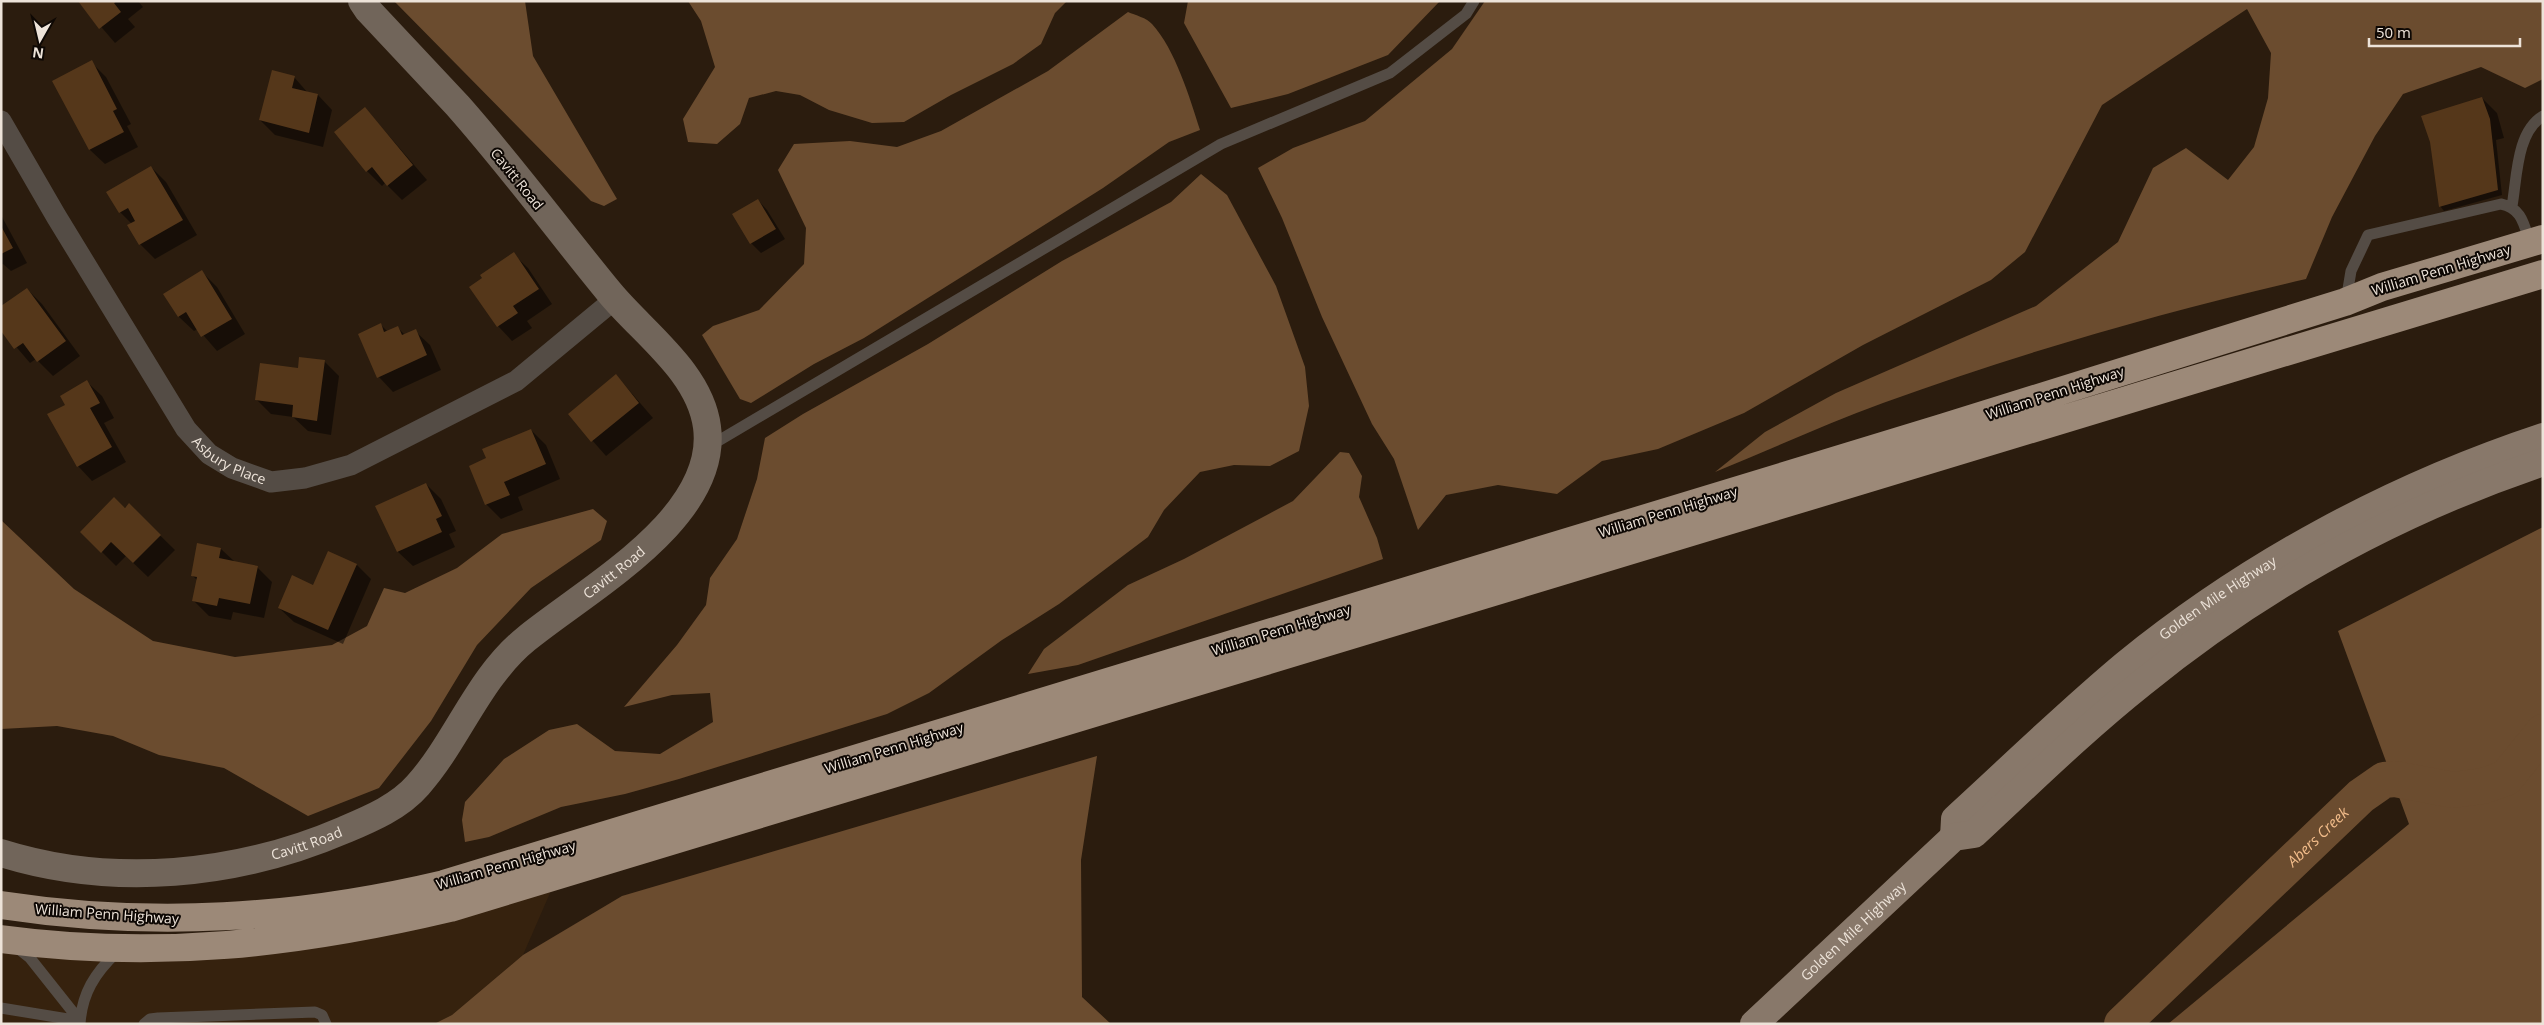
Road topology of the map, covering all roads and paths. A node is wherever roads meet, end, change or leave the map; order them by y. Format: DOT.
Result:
graph roads {
  1 [pos="362,1"];
  2 [pos="1474,1"];
  3 [pos="2543,116"];
  4 [pos="1,121"];
  5 [pos="2512,206"];
  6 [pos="2536,241"];
  7 [pos="2538,278"];
  8 [pos="615,299"];
  9 [pos="2346,302"];
  10 [pos="2543,437"];
  11 [pos="707,448"];
  12 [pos="2543,462"];
  13 [pos="1954,837"];
  14 [pos="1,853"];
  15 [pos="1,905"];
  16 [pos="2,939"];
  17 [pos="120,949"];
  18 [pos="1,1008"];
  19 [pos="78,1023"];
  20 [pos="144,1024"];
  21 [pos="326,1024"];
  22 [pos="1754,1024"];
  1 -- 8 [label="street, Cavitt Road"];
  2 -- 11 [label="lane"];
  3 -- 5 [label="lane"];
  4 -- 8 [label="street, Asbury Place"];
  5 -- 6 [label="lane"];
  5 -- 9 [label="lane"];
  6 -- 9 [label="highway, William Penn Highway"];
  7 -- 17 [label="highway, William Penn Highway"];
  8 -- 11 [label="street, Cavitt Road"];
  9 -- 15 [label="highway, William Penn Highway"];
  10 -- 13 [label="main road, Golden Mile Highway"];
  11 -- 14 [label="street, Cavitt Road"];
  12 -- 13 [label="main road, Golden Mile Highway"];
  13 -- 22 [label="main road, Golden Mile Highway"];
  16 -- 17 [label="highway, William Penn Highway"];
  16 -- 19 [label="lane"];
  17 -- 19 [label="lane"];
  18 -- 19 [label="lane"];
  20 -- 21 [label="lane"];
}
